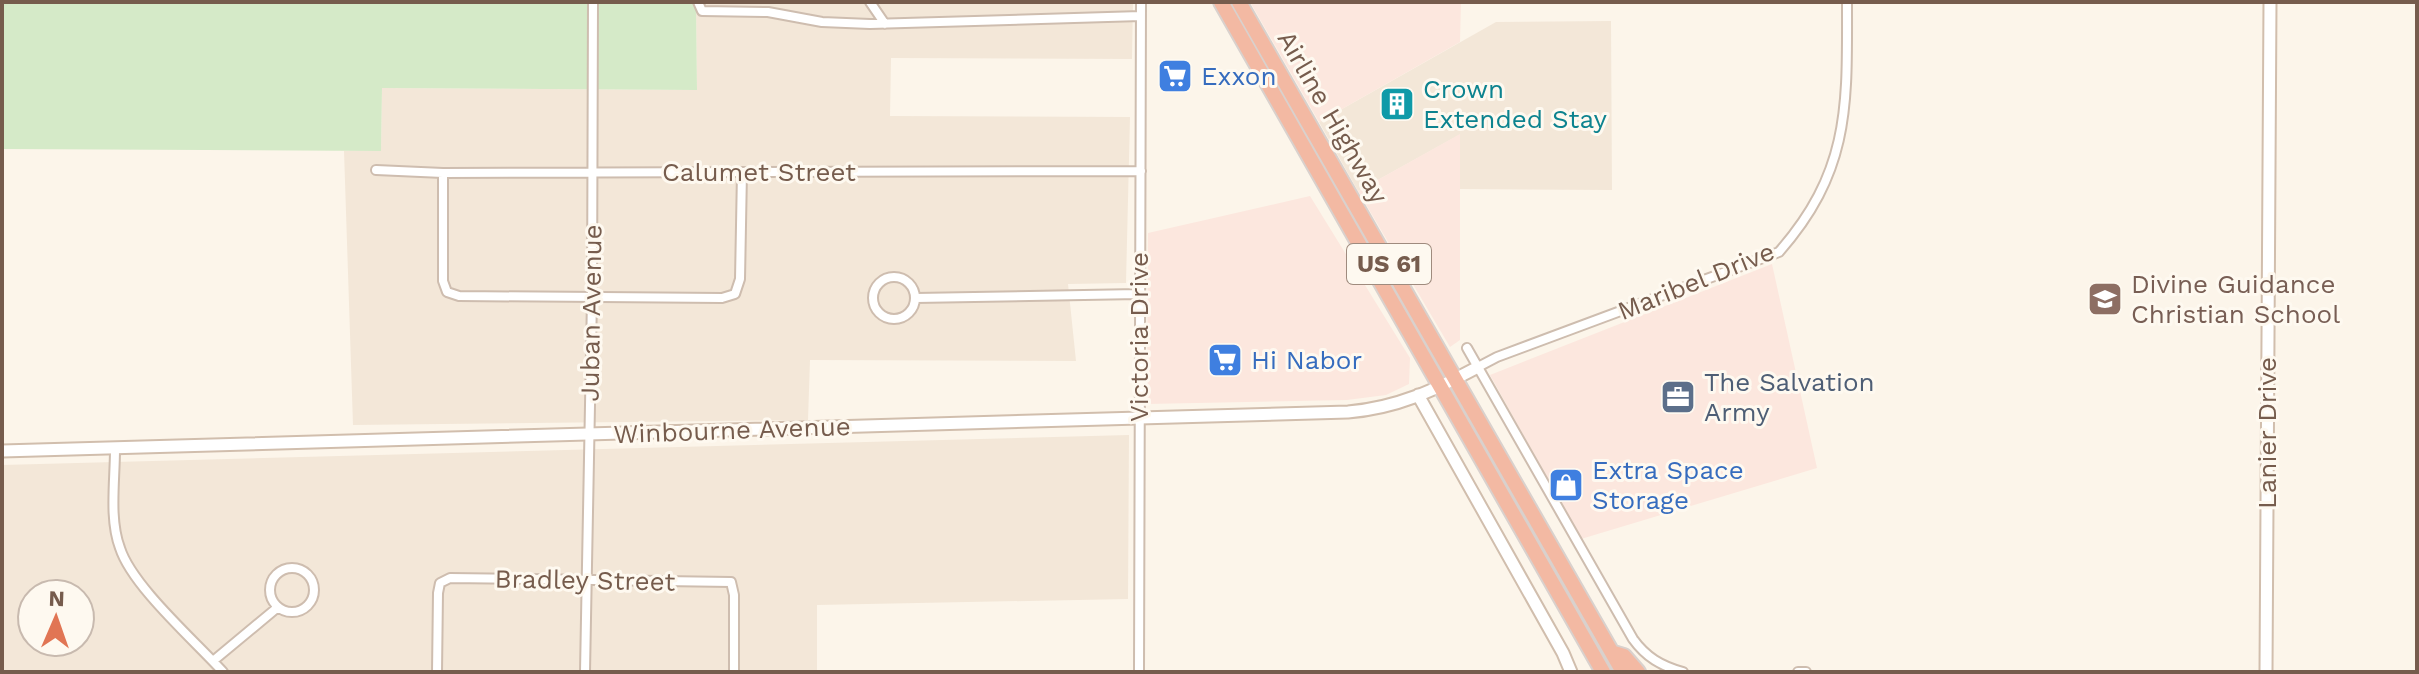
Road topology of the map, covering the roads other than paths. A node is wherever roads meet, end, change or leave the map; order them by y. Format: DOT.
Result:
graph roads {
  1 [pos="593,2"];
  2 [pos="698,2"];
  3 [pos="776,2"];
  4 [pos="870,2"];
  5 [pos="1141,2"];
  6 [pos="1221,2"];
  7 [pos="1239,2"];
  8 [pos="1847,2"];
  9 [pos="2270,2"];
  10 [pos="776,13"];
  11 [pos="1141,16"];
  12 [pos="885,24"];
  13 [pos="1324,150"];
  14 [pos="1310,157"];
  15 [pos="376,170"];
  16 [pos="592,171"];
  17 [pos="1141,171"];
  18 [pos="742,172"];
  19 [pos="443,173"];
  20 [pos="1138,294"];
  21 [pos="592,298"];
  22 [pos="916,298"];
  23 [pos="1467,348"];
  24 [pos="1478,367"];
  25 [pos="1456,378"];
  26 [pos="1439,386"];
  27 [pos="1418,395"];
  28 [pos="1138,418"];
  29 [pos="590,435"];
  30 [pos="115,449"];
  31 [pos="2,451"];
  32 [pos="588,581"];
  33 [pos="278,607"];
  34 [pos="1591,651"];
  35 [pos="1612,652"];
  36 [pos="213,661"];
  37 [pos="223,672"];
  38 [pos="437,672"];
  39 [pos="585,672"];
  40 [pos="734,672"];
  41 [pos="1139,672"];
  42 [pos="1571,672"];
  43 [pos="1590,672"];
  44 [pos="1603,672"];
  45 [pos="1623,672"];
  46 [pos="1638,672"];
  47 [pos="1683,672"];
  48 [pos="1798,672"];
  49 [pos="1806,672"];
  50 [pos="2266,672"];
  1 -- 16 [label="street, Juban Avenue"];
  2 -- 10 [label="street"];
  3 -- 10 [label="street"];
  4 -- 12 [label="street"];
  5 -- 11 [label="street, Victoria Drive"];
  6 -- 14 [label="highway, Airline Highway / US 61"];
  7 -- 13 [label="highway, Airline Highway / US 61"];
  8 -- 24 [label="street, Maribel Drive"];
  9 -- 50 [label="street, Lanier Drive"];
  10 -- 12 [label="street"];
  11 -- 12 [label="street"];
  11 -- 17 [label="street, Victoria Drive"];
  13 -- 14 [label="highway"];
  13 -- 25 [label="highway, Airline Highway / US 61"];
  14 -- 26 [label="highway, Airline Highway / US 61"];
  15 -- 19 [label="street, Calumet Street"];
  16 -- 18 [label="street, Calumet Street"];
  16 -- 19 [label="street, Calumet Street"];
  16 -- 21 [label="street, Juban Avenue"];
  17 -- 18 [label="street, Calumet Street"];
  17 -- 20 [label="street, Victoria Drive"];
  18 -- 21 [label="street"];
  19 -- 21 [label="street"];
  20 -- 22 [label="street"];
  20 -- 28 [label="street, Victoria Drive"];
  21 -- 29 [label="street, Juban Avenue"];
  22 -- 22 [label="street"];
  23 -- 24 [label="street"];
  24 -- 25 [label="street, Maribel Drive"];
  24 -- 47 [label="street"];
  25 -- 26 [label="street, Winbourne Avenue"];
  25 -- 35 [label="highway, Airline Highway / US 61"];
  26 -- 27 [label="street, Winbourne Avenue"];
  26 -- 34 [label="highway, Airline Highway / US 61"];
  27 -- 28 [label="street, Winbourne Avenue"];
  27 -- 42 [label="street"];
  28 -- 29 [label="street, Winbourne Avenue"];
  28 -- 41 [label="street, Victoria Drive"];
  29 -- 30 [label="street, Winbourne Avenue"];
  29 -- 32 [label="street, Juban Avenue"];
  30 -- 31 [label="street, Winbourne Avenue"];
  30 -- 36 [label="street"];
  32 -- 38 [label="street, Bradley Street"];
  32 -- 39 [label="street, Juban Avenue"];
  32 -- 40 [label="street, Bradley Street"];
  33 -- 33 [label="street"];
  33 -- 36 [label="street"];
  34 -- 43 [label="highway"];
  34 -- 44 [label="highway, Airline Highway / US 61"];
  35 -- 45 [label="highway, Airline Highway / US 61"];
  35 -- 46 [label="highway"];
  36 -- 37 [label="street"];
  48 -- 49 [label="street"];
}
